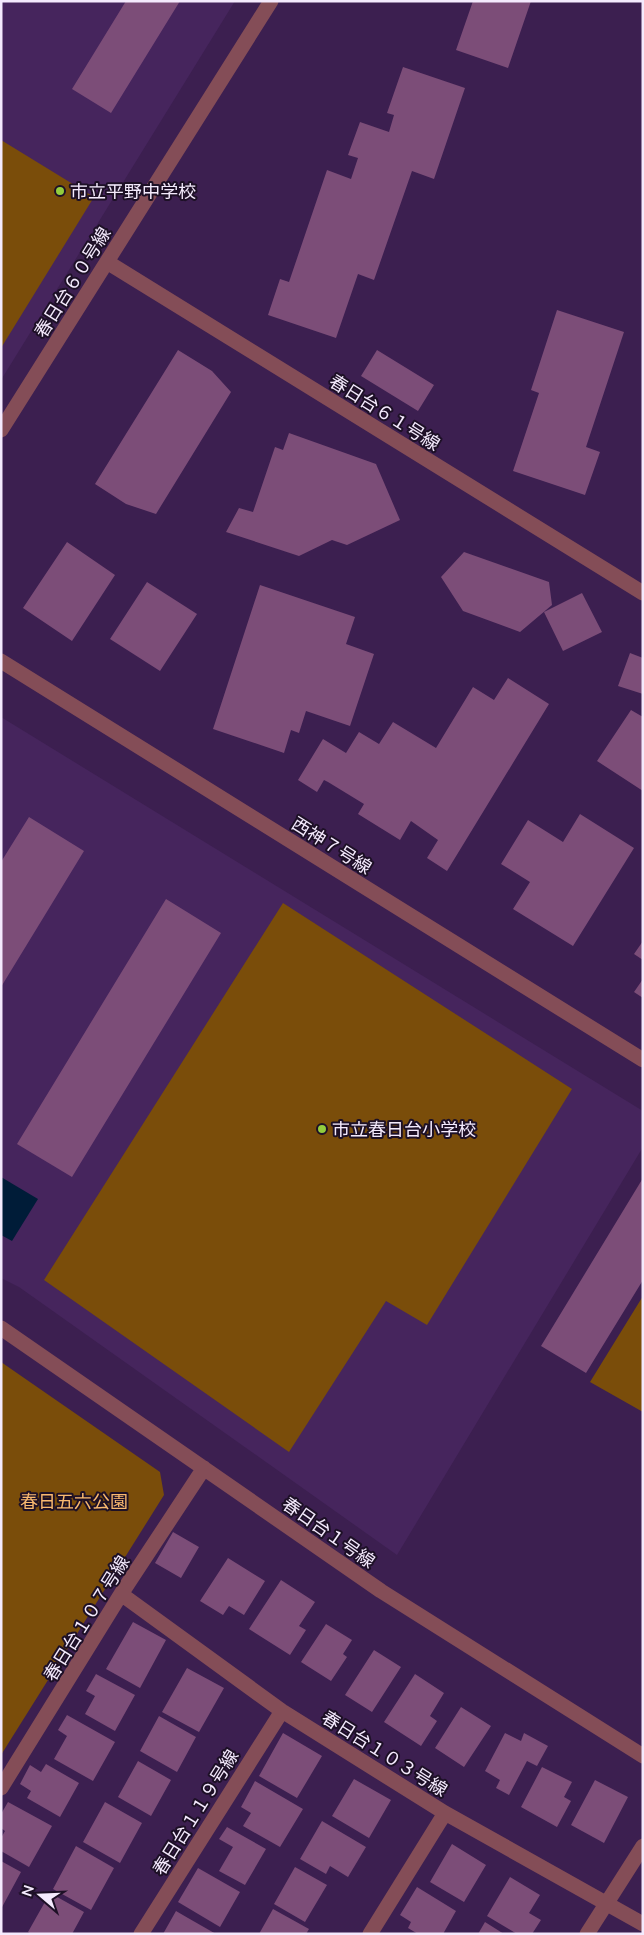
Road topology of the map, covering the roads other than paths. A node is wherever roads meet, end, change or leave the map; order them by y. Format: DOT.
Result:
graph roads {
  1 [pos="271,1"];
  2 [pos="107,262"];
  3 [pos="1,430"];
  4 [pos="643,593"];
  5 [pos="1,661"];
  6 [pos="643,1060"];
  7 [pos="1,1328"];
  8 [pos="204,1468"];
  9 [pos="122,1594"];
  10 [pos="282,1711"];
  11 [pos="643,1756"];
  12 [pos="1,1788"];
  13 [pos="446,1813"];
  14 [pos="643,1846"];
  15 [pos="605,1903"];
  16 [pos="643,1924"];
  17 [pos="141,1934"];
  18 [pos="370,1934"];
  19 [pos="586,1934"];
  1 -- 2 [label="street, 春日台６０号線"];
  2 -- 3 [label="street, 春日台６０号線"];
  2 -- 4 [label="street, 春日台６１号線"];
  5 -- 6 [label="street, 西神７号線"];
  7 -- 8 [label="street, 春日台１号線"];
  8 -- 9 [label="street, 春日台１０７号線"];
  8 -- 11 [label="street, 春日台１号線"];
  9 -- 10 [label="street, 春日台１０３号線"];
  9 -- 12 [label="street, 春日台１０７号線"];
  10 -- 13 [label="street, 春日台１０３号線"];
  10 -- 17 [label="street, 春日台１１９号線"];
  13 -- 15 [label="street, 春日台１０３号線"];
  13 -- 18 [label="street"];
  14 -- 15 [label="street"];
  15 -- 16 [label="street, 春日台１０３号線"];
  15 -- 19 [label="street"];
}
